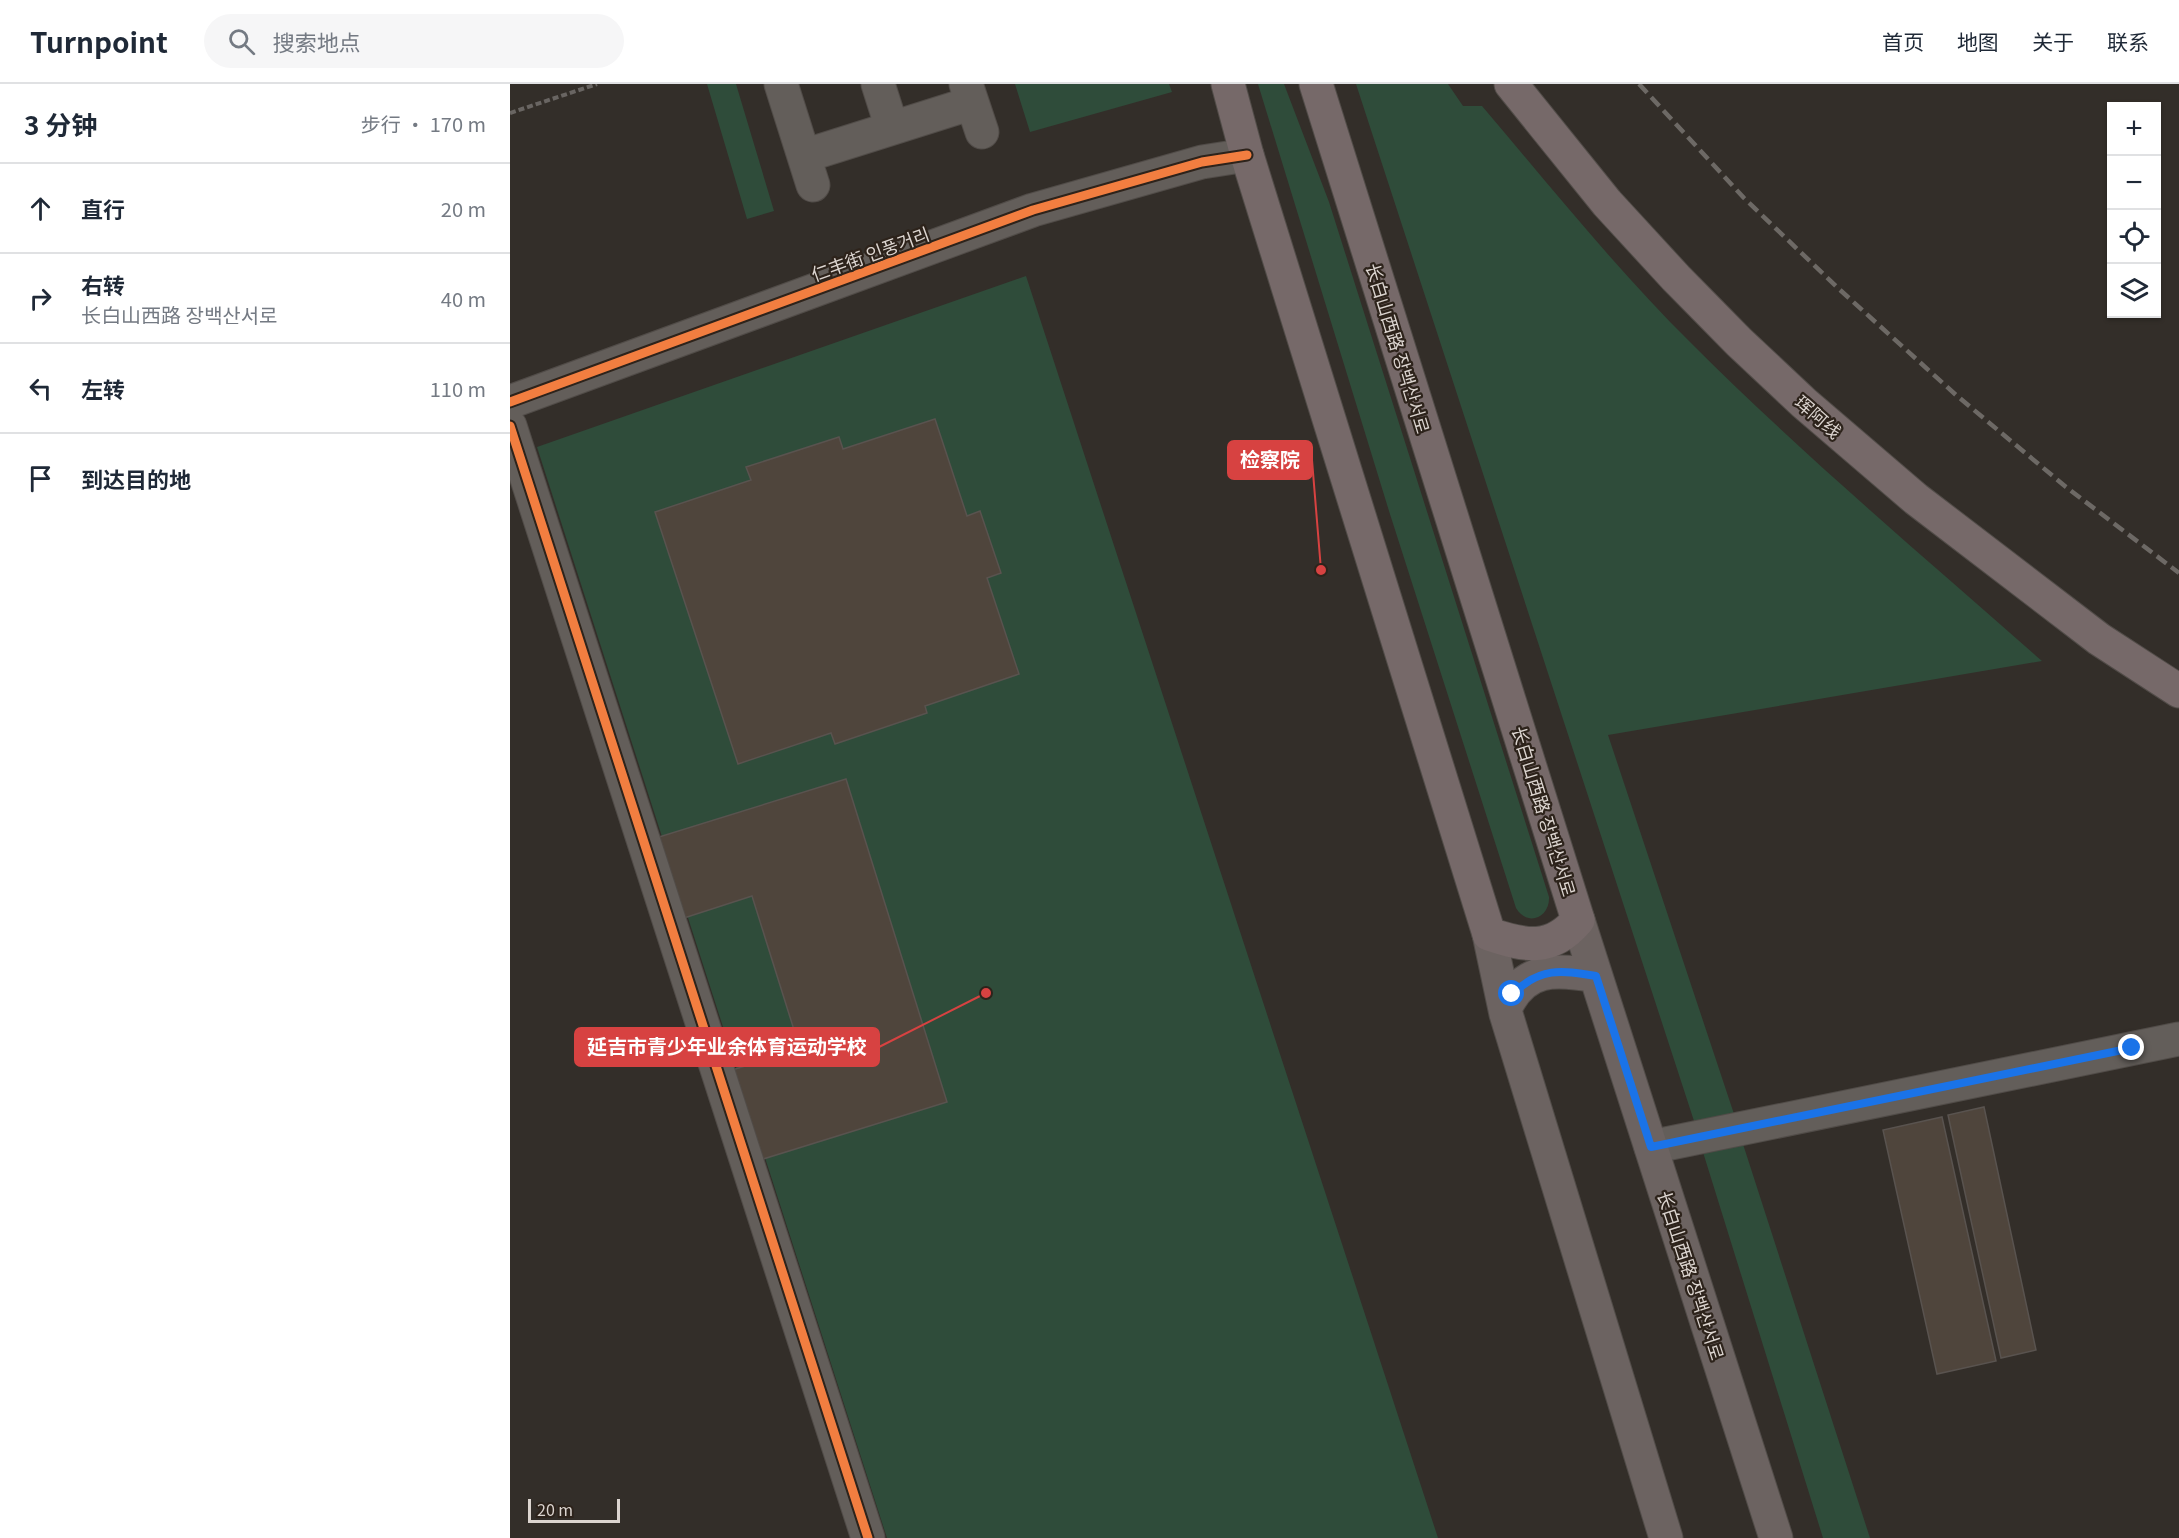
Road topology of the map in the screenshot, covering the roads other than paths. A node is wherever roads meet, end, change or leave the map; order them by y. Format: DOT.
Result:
graph roads {
  1 [pos="781,84"];
  2 [pos="878,84"];
  3 [pos="1228,84"];
  4 [pos="1316,84"];
  5 [pos="1511,84"];
  6 [pos="973,107"];
  7 [pos="892,128"];
  8 [pos="1247,155"];
  9 [pos="510,402"];
  10 [pos="510,426"];
  11 [pos="2179,691"];
  12 [pos="1578,920"];
  13 [pos="1489,934"];
  14 [pos="1596,976"];
  15 [pos="1505,1009"];
  16 [pos="2179,1039"];
  17 [pos="1651,1147"];
  18 [pos="868,1538"];
  19 [pos="1666,1538"];
  20 [pos="1776,1538"];
  1 -- 7 [label="street"];
  2 -- 7 [label="street"];
  3 -- 8 [label="highway"];
  4 -- 12 [label="highway, 长白山西路 장백산서로"];
  5 -- 11 [label="highway, 珲阿线"];
  6 -- 7 [label="street"];
  8 -- 9 [label="street, 仁丰街 인풍거리"];
  8 -- 13 [label="highway"];
  10 -- 18 [label="street"];
  12 -- 13 [label="highway"];
  12 -- 14 [label="main road, 长白山西路 장백산서로"];
  13 -- 15 [label="main road"];
  14 -- 15 [label="main road"];
  14 -- 17 [label="main road, 长白山西路 장백산서로"];
  15 -- 19 [label="main road"];
  16 -- 17 [label="street"];
  17 -- 20 [label="main road, 长白山西路 장백산서로"];
}
